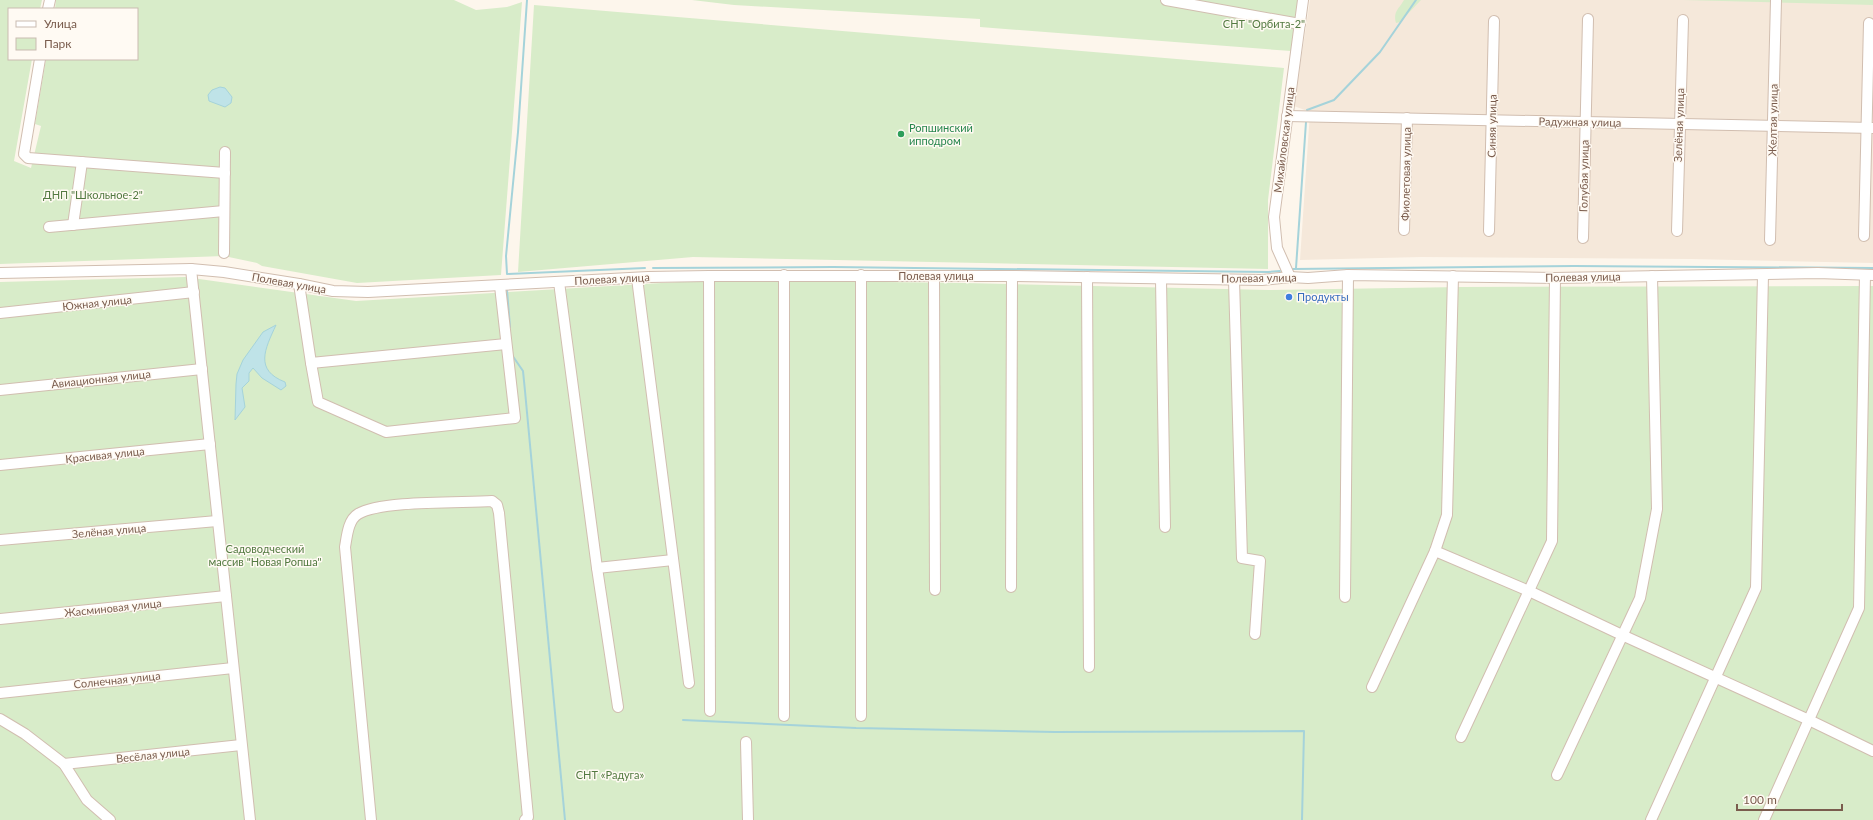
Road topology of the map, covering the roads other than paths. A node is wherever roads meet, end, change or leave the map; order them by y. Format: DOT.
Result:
graph roads {
  1 [pos="1166,0"];
  2 [pos="1303,0"];
  3 [pos="1776,0"];
  4 [pos="1588,19"];
  5 [pos="1683,20"];
  6 [pos="1494,21"];
  7 [pos="1869,23"];
  8 [pos="1300,24"];
  9 [pos="40,60"];
  10 [pos="1288,116"];
  11 [pos="1407,118"];
  12 [pos="1492,120"];
  13 [pos="1585,122"];
  14 [pos="1679,124"];
  15 [pos="1773,126"];
  16 [pos="1870,128"];
  17 [pos="225,152"];
  18 [pos="82,162"];
  19 [pos="225,174"];
  20 [pos="224,211"];
  21 [pos="73,225"];
  22 [pos="49,227"];
  23 [pos="1404,230"];
  24 [pos="1490,231"];
  25 [pos="1677,231"];
  26 [pos="1864,236"];
  27 [pos="1582,238"];
  28 [pos="1770,240"];
  29 [pos="224,253"];
  30 [pos="191,269"];
  31 [pos="0,273"];
  32 [pos="1763,274"];
  33 [pos="784,275"];
  34 [pos="1348,275"];
  35 [pos="1869,275"];
  36 [pos="709,276"];
  37 [pos="862,276"];
  38 [pos="934,276"];
  39 [pos="1012,276"];
  40 [pos="1453,276"];
  41 [pos="1652,276"];
  42 [pos="1087,277"];
  43 [pos="1290,277"];
  44 [pos="637,278"];
  45 [pos="1555,278"];
  46 [pos="1161,279"];
  47 [pos="1234,280"];
  48 [pos="559,282"];
  49 [pos="299,284"];
  50 [pos="500,286"];
  51 [pos="194,292"];
  52 [pos="0,313"];
  53 [pos="506,344"];
  54 [pos="311,363"];
  55 [pos="202,369"];
  56 [pos="0,390"];
  57 [pos="210,444"];
  58 [pos="0,465"];
  59 [pos="217,521"];
  60 [pos="1165,528"];
  61 [pos="0,540"];
  62 [pos="1436,551"];
  63 [pos="673,560"];
  64 [pos="596,568"];
  65 [pos="1010,588"];
  66 [pos="935,590"];
  67 [pos="1529,591"];
  68 [pos="226,596"];
  69 [pos="1345,597"];
  70 [pos="0,619"];
  71 [pos="1256,634"];
  72 [pos="1622,635"];
  73 [pos="1088,667"];
  74 [pos="233,668"];
  75 [pos="1716,677"];
  76 [pos="689,683"];
  77 [pos="1372,687"];
  78 [pos="0,693"];
  79 [pos="618,707"];
  80 [pos="710,711"];
  81 [pos="784,716"];
  82 [pos="861,716"];
  83 [pos="0,719"];
  84 [pos="1809,720"];
  85 [pos="1461,737"];
  86 [pos="746,742"];
  87 [pos="242,745"];
  88 [pos="1873,751"];
  89 [pos="64,764"];
  90 [pos="1557,775"];
  91 [pos="110,820"];
  92 [pos="250,820"];
  93 [pos="371,820"];
  94 [pos="525,820"];
  95 [pos="748,820"];
  96 [pos="1651,820"];
  97 [pos="1764,820"];
  1 -- 8 [label="street"];
  2 -- 8 [label="street, Михайловская улица"];
  3 -- 15 [label="street, Желтая улица"];
  4 -- 13 [label="street, Голубая улица"];
  5 -- 14 [label="street, Зелёная улица"];
  6 -- 12 [label="street, Синяя улица"];
  7 -- 16 [label="street"];
  8 -- 10 [label="street, Михайловская улица"];
  9 -- 18 [label="street"];
  10 -- 11 [label="street, Радужная улица"];
  10 -- 43 [label="street, Михайловская улица"];
  11 -- 12 [label="street, Радужная улица"];
  11 -- 23 [label="street, Фиолетовая улица"];
  12 -- 13 [label="street, Радужная улица"];
  12 -- 24 [label="street, Синяя улица"];
  13 -- 14 [label="street, Радужная улица"];
  13 -- 27 [label="street, Голубая улица"];
  14 -- 15 [label="street, Радужная улица"];
  14 -- 25 [label="street, Зелёная улица"];
  15 -- 16 [label="street, Радужная улица"];
  15 -- 28 [label="street, Желтая улица"];
  16 -- 26 [label="street"];
  17 -- 19 [label="street"];
  18 -- 19 [label="street"];
  18 -- 21 [label="street"];
  19 -- 20 [label="street"];
  20 -- 21 [label="street"];
  20 -- 29 [label="street"];
  21 -- 22 [label="street"];
  30 -- 31 [label="street, Полевая улица"];
  30 -- 49 [label="street, Полевая улица"];
  30 -- 51 [label="street"];
  32 -- 35 [label="street, Полевая улица"];
  32 -- 41 [label="street, Полевая улица"];
  32 -- 75 [label="street"];
  33 -- 36 [label="street, Полевая улица"];
  33 -- 37 [label="street, Полевая улица"];
  33 -- 81 [label="street"];
  34 -- 40 [label="street, Полевая улица"];
  34 -- 43 [label="street, Полевая улица"];
  34 -- 69 [label="street"];
  35 -- 84 [label="street"];
  36 -- 44 [label="street, Полевая улица"];
  36 -- 80 [label="street"];
  37 -- 38 [label="street, Полевая улица"];
  37 -- 82 [label="street"];
  38 -- 39 [label="street, Полевая улица"];
  38 -- 66 [label="street"];
  39 -- 42 [label="street, Полевая улица"];
  39 -- 65 [label="street"];
  40 -- 45 [label="street, Полевая улица"];
  40 -- 62 [label="street"];
  41 -- 45 [label="street, Полевая улица"];
  41 -- 72 [label="street"];
  42 -- 46 [label="street, Полевая улица"];
  42 -- 73 [label="street"];
  43 -- 47 [label="street, Полевая улица"];
  44 -- 48 [label="street, Полевая улица"];
  44 -- 63 [label="street"];
  45 -- 67 [label="street"];
  46 -- 47 [label="street, Полевая улица"];
  46 -- 60 [label="street"];
  47 -- 71 [label="street"];
  48 -- 50 [label="street, Полевая улица"];
  48 -- 64 [label="street"];
  49 -- 50 [label="street, Полевая улица"];
  49 -- 54 [label="street"];
  50 -- 53 [label="street"];
  51 -- 52 [label="street, Южная улица"];
  51 -- 55 [label="street"];
  53 -- 54 [label="street"];
  53 -- 54 [label="street"];
  55 -- 56 [label="street, Авиационная улица"];
  55 -- 57 [label="street"];
  57 -- 58 [label="street, Красивая улица"];
  57 -- 59 [label="street"];
  59 -- 61 [label="street, Зелёная улица"];
  59 -- 68 [label="street"];
  62 -- 67 [label="street"];
  62 -- 77 [label="street"];
  63 -- 64 [label="street"];
  63 -- 76 [label="street"];
  64 -- 79 [label="street"];
  67 -- 72 [label="street"];
  67 -- 85 [label="street"];
  68 -- 70 [label="street, Жасминовая улица"];
  68 -- 74 [label="street"];
  72 -- 75 [label="street"];
  72 -- 90 [label="street"];
  74 -- 78 [label="street, Солнечная улица"];
  74 -- 87 [label="street"];
  75 -- 84 [label="street"];
  75 -- 96 [label="street"];
  83 -- 89 [label="street"];
  84 -- 88 [label="street"];
  84 -- 97 [label="street"];
  86 -- 95 [label="street"];
  87 -- 89 [label="street, Весёлая улица"];
  87 -- 92 [label="street"];
  89 -- 91 [label="street"];
  93 -- 94 [label="street"];
}
